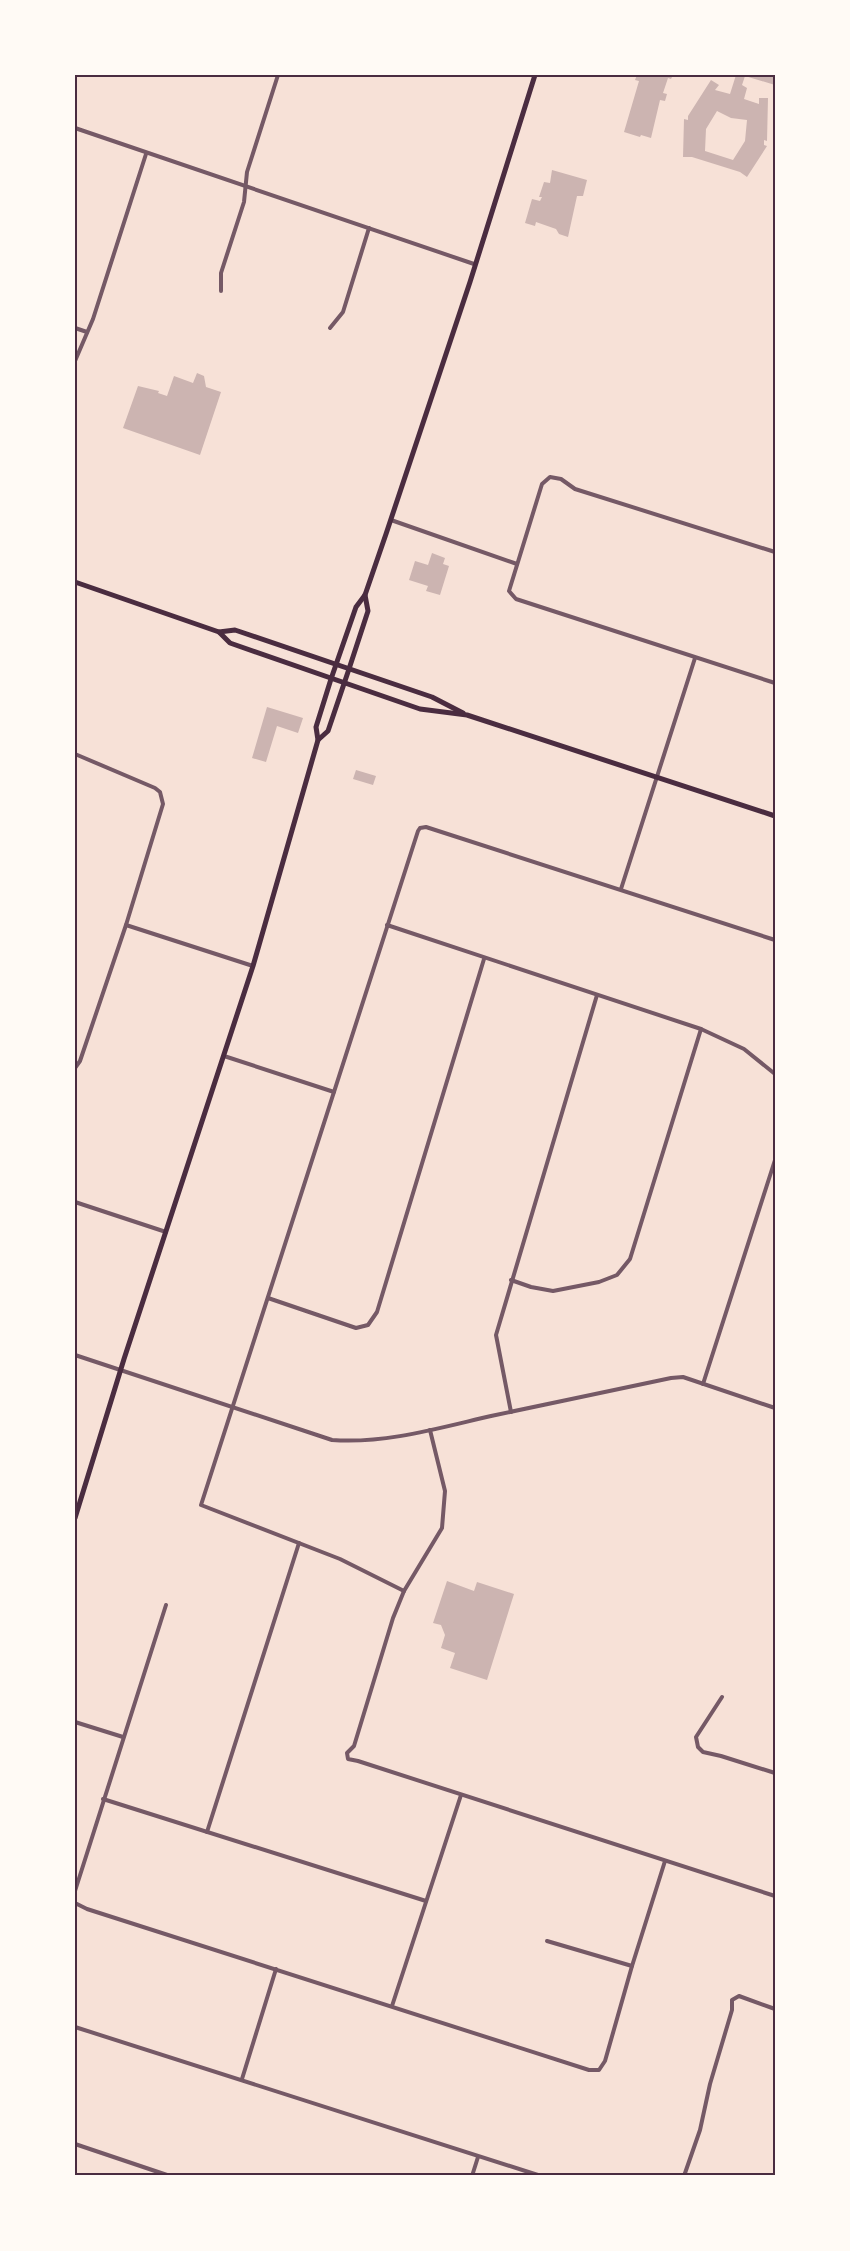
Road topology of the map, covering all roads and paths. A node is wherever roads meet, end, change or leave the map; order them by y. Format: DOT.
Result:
graph roads {
  1 [pos="278,75"];
  2 [pos="535,75"];
  3 [pos="75,128"];
  4 [pos="146,154"];
  5 [pos="245,186"];
  6 [pos="369,228"];
  7 [pos="474,264"];
  8 [pos="221,291"];
  9 [pos="75,328"];
  10 [pos="330,328"];
  11 [pos="87,332"];
  12 [pos="75,361"];
  13 [pos="391,520"];
  14 [pos="775,552"];
  15 [pos="517,564"];
  16 [pos="75,582"];
  17 [pos="365,595"];
  18 [pos="219,632"];
  19 [pos="695,658"];
  20 [pos="336,664"];
  21 [pos="349,669"];
  22 [pos="331,679"];
  23 [pos="345,683"];
  24 [pos="775,683"];
  25 [pos="467,716"];
  26 [pos="318,740"];
  27 [pos="75,754"];
  28 [pos="656,776"];
  29 [pos="775,816"];
  30 [pos="621,890"];
  31 [pos="126,925"];
  32 [pos="387,925"];
  33 [pos="775,940"];
  34 [pos="484,958"];
  35 [pos="253,966"];
  36 [pos="597,995"];
  37 [pos="701,1029"];
  38 [pos="223,1056"];
  39 [pos="75,1068"];
  40 [pos="775,1074"];
  41 [pos="334,1092"];
  42 [pos="775,1160"];
  43 [pos="774,1166"];
  44 [pos="75,1202"];
  45 [pos="166,1232"];
  46 [pos="511,1280"];
  47 [pos="268,1298"];
  48 [pos="75,1355"];
  49 [pos="121,1369"];
  50 [pos="703,1384"];
  51 [pos="233,1408"];
  52 [pos="775,1408"];
  53 [pos="511,1412"];
  54 [pos="430,1430"];
  55 [pos="75,1518"];
  56 [pos="299,1543"];
  57 [pos="404,1591"];
  58 [pos="166,1605"];
  59 [pos="722,1697"];
  60 [pos="75,1722"];
  61 [pos="123,1737"];
  62 [pos="775,1773"];
  63 [pos="461,1795"];
  64 [pos="103,1799"];
  65 [pos="206,1832"];
  66 [pos="666,1860"];
  67 [pos="75,1891"];
  68 [pos="775,1896"];
  69 [pos="426,1900"];
  70 [pos="75,1903"];
  71 [pos="547,1941"];
  72 [pos="632,1966"];
  73 [pos="276,1969"];
  74 [pos="392,2006"];
  75 [pos="775,2009"];
  76 [pos="75,2027"];
  77 [pos="242,2079"];
  78 [pos="75,2144"];
  79 [pos="478,2157"];
  80 [pos="170,2176"];
  81 [pos="472,2176"];
  82 [pos="541,2176"];
  83 [pos="684,2176"];
  1 -- 5 [label="street"];
  2 -- 7 [label="main road"];
  3 -- 4 [label="street"];
  4 -- 5 [label="street"];
  4 -- 11 [label="street"];
  5 -- 6 [label="street"];
  5 -- 8 [label="street"];
  6 -- 7 [label="street"];
  6 -- 10 [label="street"];
  7 -- 13 [label="main road"];
  9 -- 11 [label="street"];
  11 -- 12 [label="street"];
  13 -- 15 [label="street"];
  13 -- 17 [label="main road"];
  14 -- 15 [label="street"];
  15 -- 19 [label="street"];
  16 -- 18 [label="main road"];
  17 -- 20 [label="main road"];
  17 -- 21 [label="main road"];
  18 -- 20 [label="main road"];
  18 -- 22 [label="main road"];
  19 -- 24 [label="street"];
  19 -- 28 [label="street"];
  20 -- 21 [label="main road"];
  20 -- 22 [label="main road"];
  21 -- 23 [label="main road"];
  21 -- 25 [label="main road"];
  22 -- 23 [label="main road"];
  22 -- 26 [label="main road"];
  23 -- 25 [label="main road"];
  23 -- 26 [label="main road"];
  25 -- 28 [label="main road"];
  26 -- 35 [label="main road"];
  27 -- 31 [label="street"];
  28 -- 29 [label="main road"];
  28 -- 30 [label="street"];
  30 -- 32 [label="street"];
  30 -- 33 [label="street"];
  31 -- 35 [label="street"];
  31 -- 39 [label="street"];
  32 -- 34 [label="street"];
  32 -- 41 [label="street"];
  34 -- 36 [label="street"];
  34 -- 47 [label="street"];
  35 -- 38 [label="main road"];
  36 -- 37 [label="street"];
  36 -- 46 [label="street"];
  37 -- 40 [label="street"];
  37 -- 46 [label="street"];
  38 -- 41 [label="street"];
  38 -- 45 [label="main road"];
  41 -- 47 [label="street"];
  42 -- 43 [label="street"];
  43 -- 50 [label="street"];
  44 -- 45 [label="street"];
  45 -- 49 [label="main road"];
  46 -- 53 [label="street"];
  47 -- 51 [label="street"];
  48 -- 49 [label="street"];
  49 -- 51 [label="street"];
  49 -- 55 [label="main road"];
  50 -- 52 [label="street"];
  50 -- 53 [label="street"];
  51 -- 54 [label="street"];
  51 -- 56 [label="street"];
  53 -- 54 [label="street"];
  54 -- 57 [label="street"];
  56 -- 57 [label="street"];
  56 -- 65 [label="street"];
  57 -- 63 [label="street"];
  58 -- 61 [label="street"];
  59 -- 62 [label="street"];
  60 -- 61 [label="street"];
  61 -- 64 [label="street"];
  63 -- 66 [label="street"];
  63 -- 69 [label="street"];
  64 -- 65 [label="street"];
  64 -- 67 [label="street"];
  65 -- 69 [label="street"];
  66 -- 68 [label="street"];
  66 -- 72 [label="street"];
  69 -- 74 [label="street"];
  70 -- 73 [label="street"];
  71 -- 72 [label="street"];
  72 -- 74 [label="street"];
  73 -- 74 [label="street"];
  73 -- 77 [label="street"];
  75 -- 83 [label="street"];
  76 -- 77 [label="street"];
  77 -- 79 [label="street"];
  78 -- 80 [label="street"];
  79 -- 81 [label="street"];
  79 -- 82 [label="street"];
}
